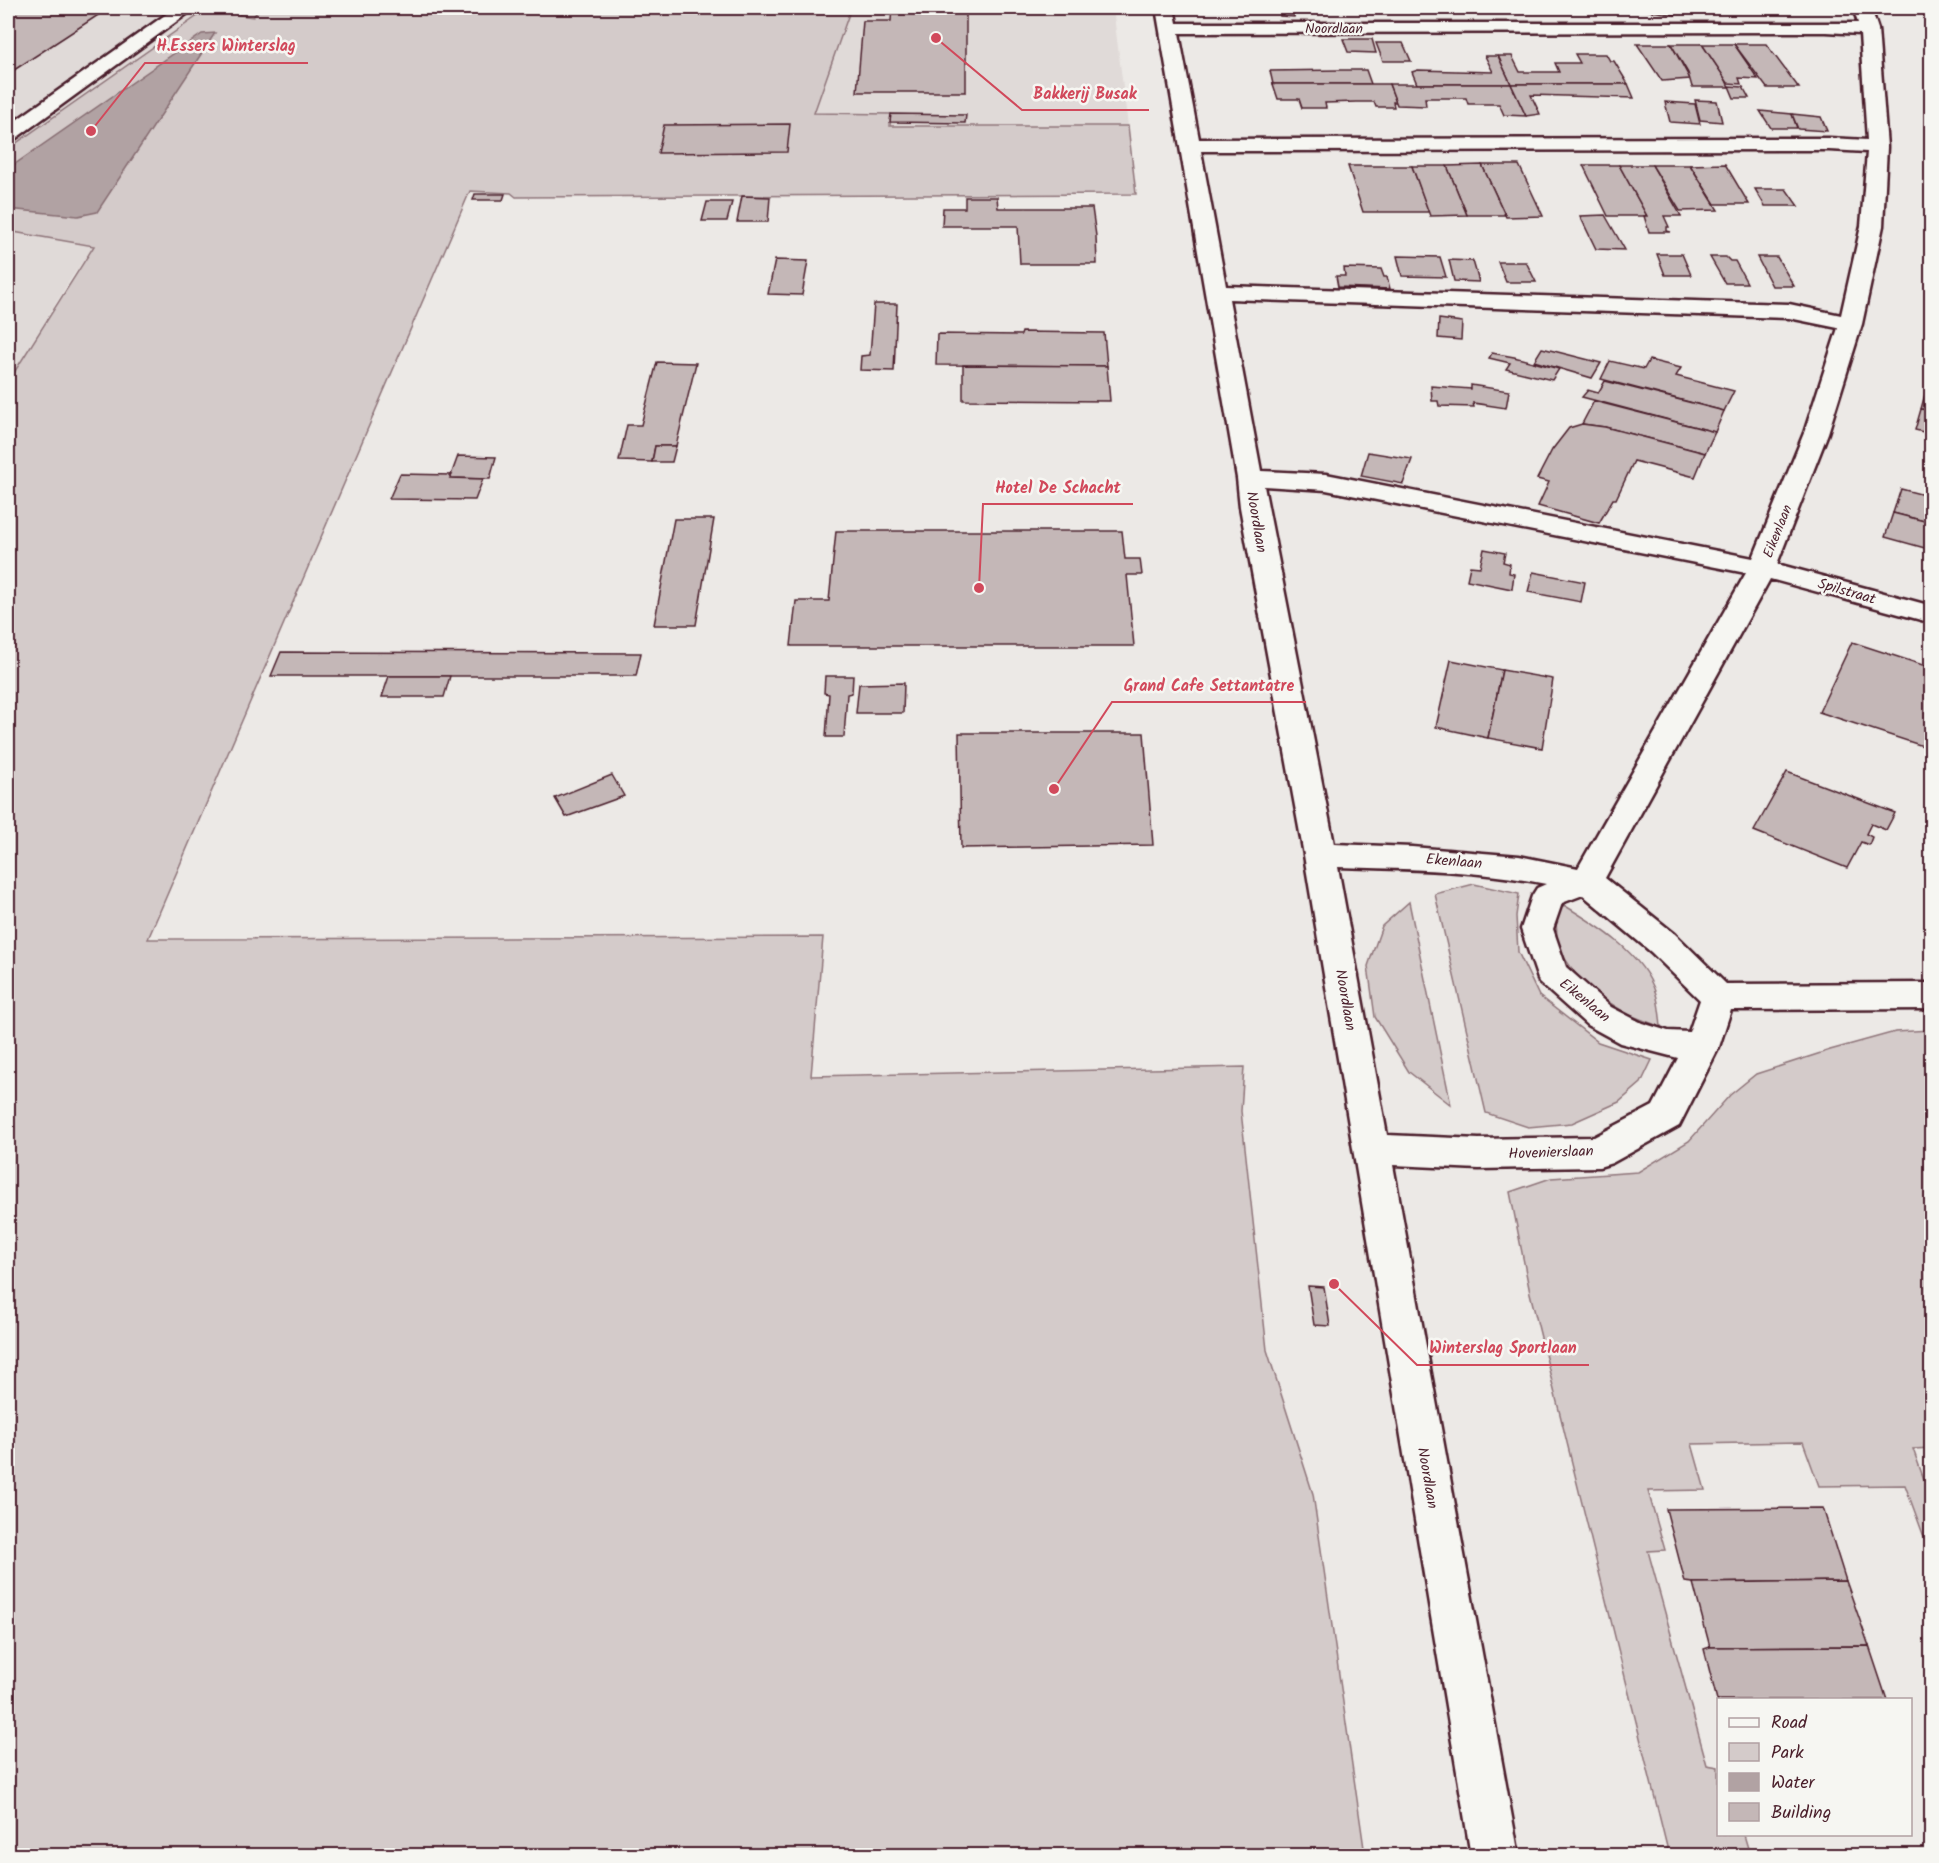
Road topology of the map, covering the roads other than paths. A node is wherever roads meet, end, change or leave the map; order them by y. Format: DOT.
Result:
graph roads {
  1 [pos="186,8"];
  2 [pos="1167,18"];
  3 [pos="1865,18"];
  4 [pos="1607,27"];
  5 [pos="8,135"];
  6 [pos="1191,145"];
  7 [pos="1876,147"];
  8 [pos="1217,292"];
  9 [pos="1851,324"];
  10 [pos="1250,478"];
  11 [pos="1762,568"];
  12 [pos="1932,615"];
  13 [pos="1320,855"];
  14 [pos="1587,881"];
  15 [pos="1932,996"];
  16 [pos="1718,997"];
  17 [pos="1702,1047"];
  18 [pos="1372,1149"];
  19 [pos="1494,1856"];
  1 -- 5 [label="street"];
  2 -- 4 [label="street, Noordlaan"];
  2 -- 6 [label="street, Noordlaan"];
  3 -- 4 [label="street, Eikenlaan"];
  3 -- 7 [label="street, Eikenlaan"];
  6 -- 7 [label="street"];
  6 -- 8 [label="street, Noordlaan"];
  7 -- 9 [label="street, Eikenlaan"];
  8 -- 9 [label="street"];
  8 -- 10 [label="street, Noordlaan"];
  9 -- 11 [label="street, Eikenlaan"];
  10 -- 11 [label="street, Spilstraat"];
  10 -- 13 [label="street, Noordlaan"];
  11 -- 12 [label="street, Spilstraat"];
  11 -- 14 [label="street, Eikenlaan"];
  13 -- 14 [label="street, Ekenlaan"];
  13 -- 18 [label="street, Noordlaan"];
  14 -- 16 [label="street"];
  14 -- 17 [label="street, Eikenlaan"];
  15 -- 16 [label="street"];
  16 -- 17 [label="street, Hovenierslaan"];
  17 -- 18 [label="street, Hovenierslaan"];
  18 -- 19 [label="street, Noordlaan"];
}
